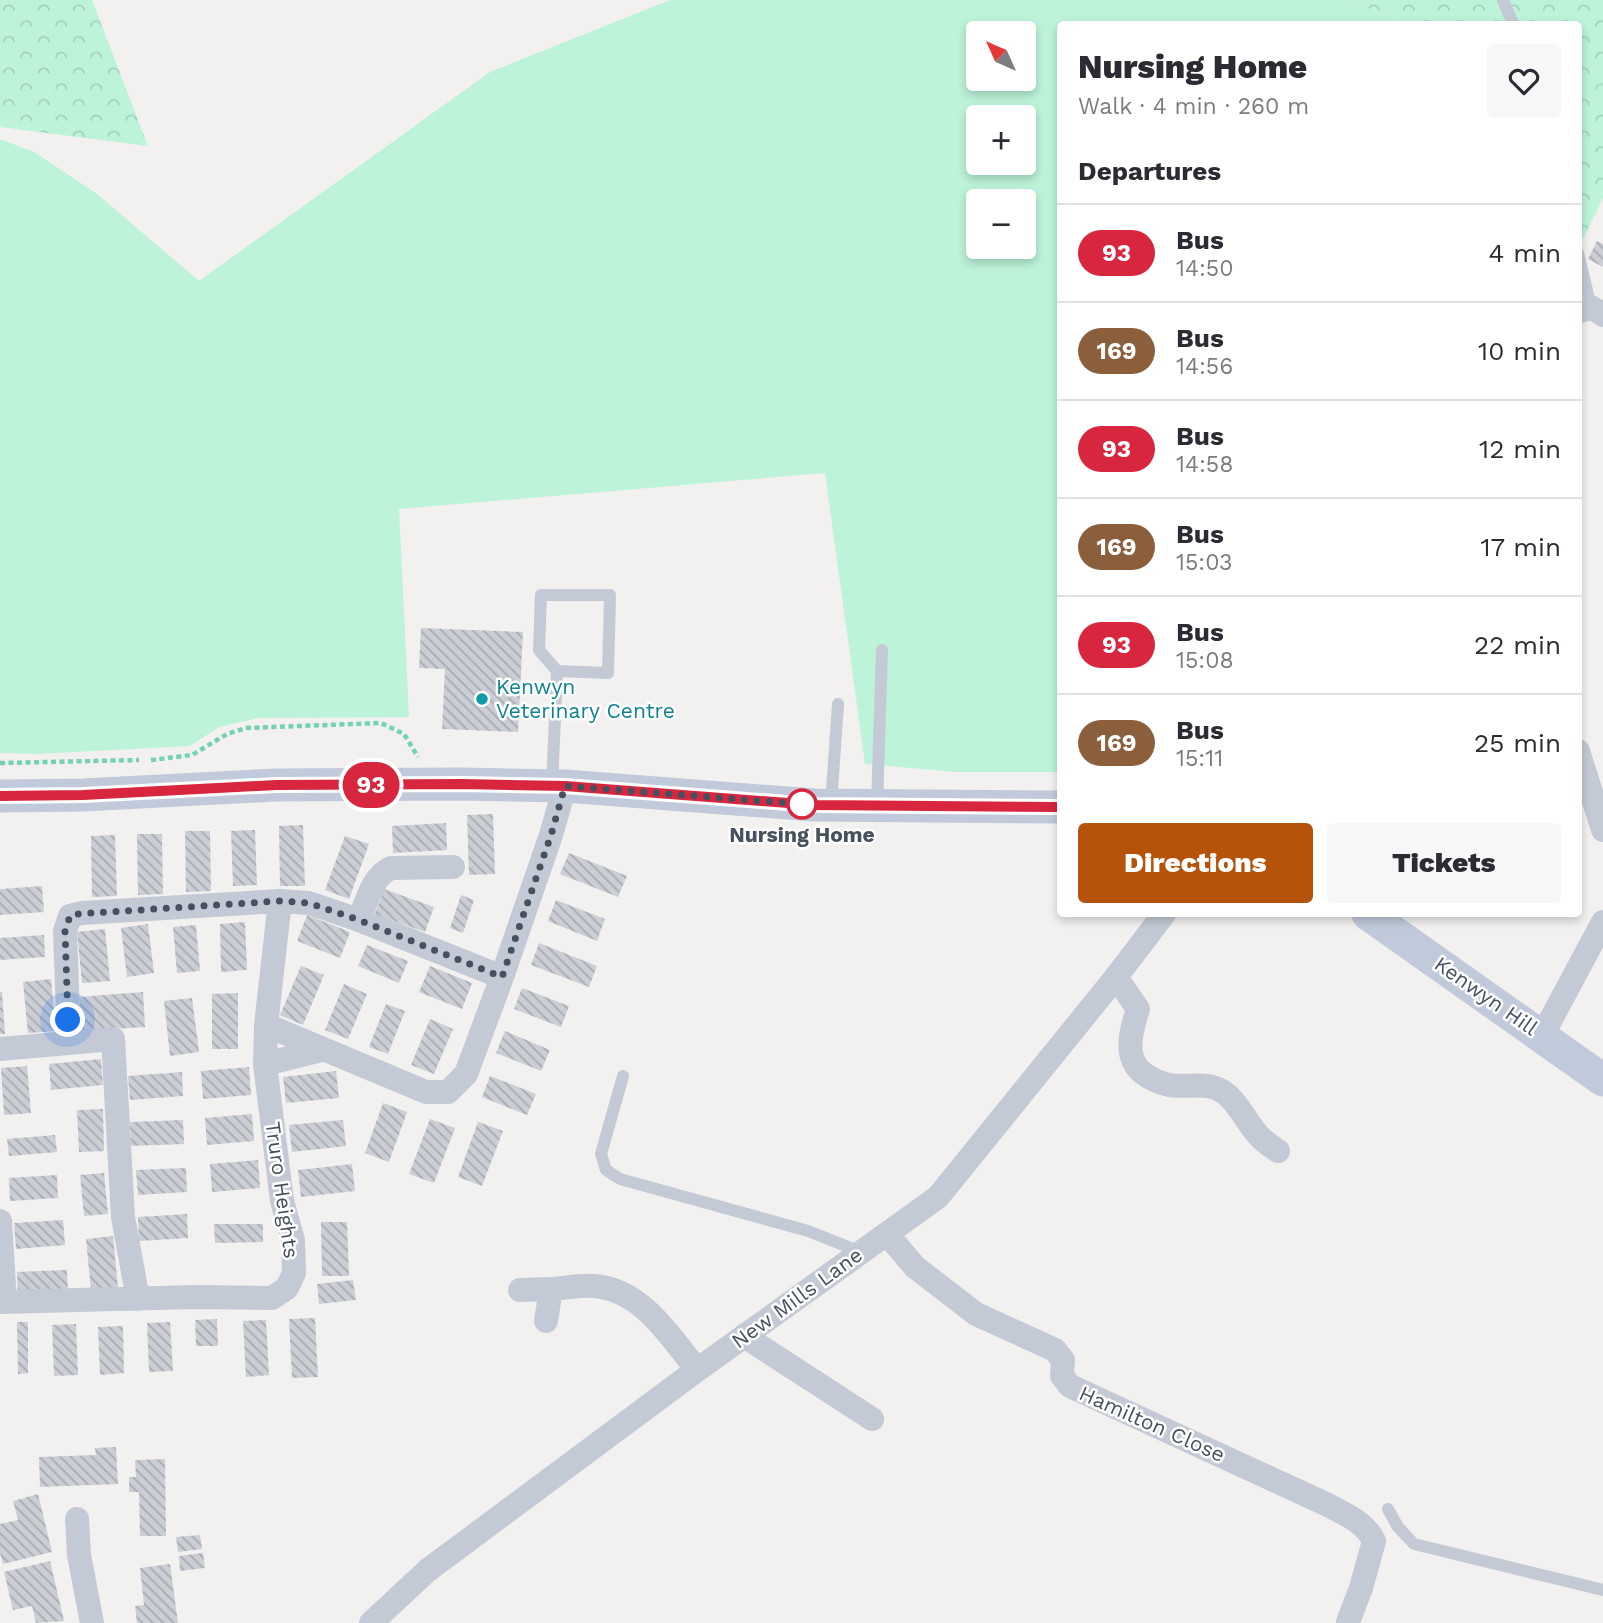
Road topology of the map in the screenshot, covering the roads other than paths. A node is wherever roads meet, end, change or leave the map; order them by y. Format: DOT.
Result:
graph roads {
  1 [pos="1503,0"];
  2 [pos="1512,21"];
  3 [pos="1582,271"];
  4 [pos="1591,311"];
  5 [pos="882,650"];
  6 [pos="557,671"];
  7 [pos="838,704"];
  8 [pos="1582,764"];
  9 [pos="559,786"];
  10 [pos="0,796"];
  11 [pos="831,805"];
  12 [pos="877,805"];
  13 [pos="1057,807"];
  14 [pos="1603,830"];
  15 [pos="453,867"];
  16 [pos="280,901"];
  17 [pos="1162,917"];
  18 [pos="1372,917"];
  19 [pos="359,920"];
  20 [pos="1603,922"];
  21 [pos="502,977"];
  22 [pos="1116,977"];
  23 [pos="266,1025"];
  24 [pos="1542,1036"];
  25 [pos="69,1043"];
  26 [pos="0,1049"];
  27 [pos="321,1049"];
  28 [pos="265,1064"];
  29 [pos="623,1076"];
  30 [pos="1603,1080"];
  31 [pos="1278,1151"];
  32 [pos="0,1221"];
  33 [pos="887,1234"];
  34 [pos="861,1252"];
  35 [pos="551,1289"];
  36 [pos="520,1290"];
  37 [pos="138,1299"];
  38 [pos="2,1302"];
  39 [pos="546,1321"];
  40 [pos="744,1336"];
  41 [pos="697,1370"];
  42 [pos="872,1419"];
  43 [pos="1388,1509"];
  44 [pos="77,1518"];
  45 [pos="1603,1590"];
  46 [pos="1348,1622"];
  47 [pos="92,1623"];
  48 [pos="371,1623"];
  1 -- 2 [label="lane"];
  3 -- 4 [label="lane"];
  5 -- 12 [label="lane"];
  6 -- 6 [label="lane"];
  6 -- 9 [label="lane"];
  7 -- 11 [label="lane"];
  8 -- 14 [label="street"];
  9 -- 10 [label="main road"];
  9 -- 11 [label="main road"];
  9 -- 21 [label="street"];
  11 -- 12 [label="main road"];
  12 -- 13 [label="main road"];
  15 -- 19 [label="street"];
  16 -- 19 [label="street"];
  16 -- 23 [label="street, Truro Heights"];
  16 -- 25 [label="street"];
  17 -- 22 [label="street, New Mills Lane"];
  18 -- 24 [label="main road, Kenwyn Hill"];
  19 -- 21 [label="street"];
  20 -- 24 [label="street"];
  21 -- 27 [label="street"];
  22 -- 31 [label="street"];
  22 -- 33 [label="street, New Mills Lane"];
  23 -- 27 [label="street"];
  23 -- 28 [label="street, Truro Heights"];
  24 -- 30 [label="main road, Kenwyn Hill"];
  25 -- 26 [label="street"];
  25 -- 37 [label="street"];
  27 -- 28 [label="street"];
  28 -- 37 [label="street, Truro Heights"];
  29 -- 34 [label="lane"];
  32 -- 38 [label="street, Truro Heights"];
  33 -- 34 [label="street, New Mills Lane"];
  33 -- 46 [label="street, Hamilton Close"];
  34 -- 40 [label="street, New Mills Lane"];
  35 -- 36 [label="street"];
  35 -- 39 [label="street"];
  35 -- 41 [label="street"];
  37 -- 38 [label="street, Truro Heights"];
  40 -- 41 [label="street, New Mills Lane"];
  40 -- 42 [label="street"];
  41 -- 48 [label="street, New Mills Lane"];
  43 -- 45 [label="lane"];
  44 -- 47 [label="street"];
}
